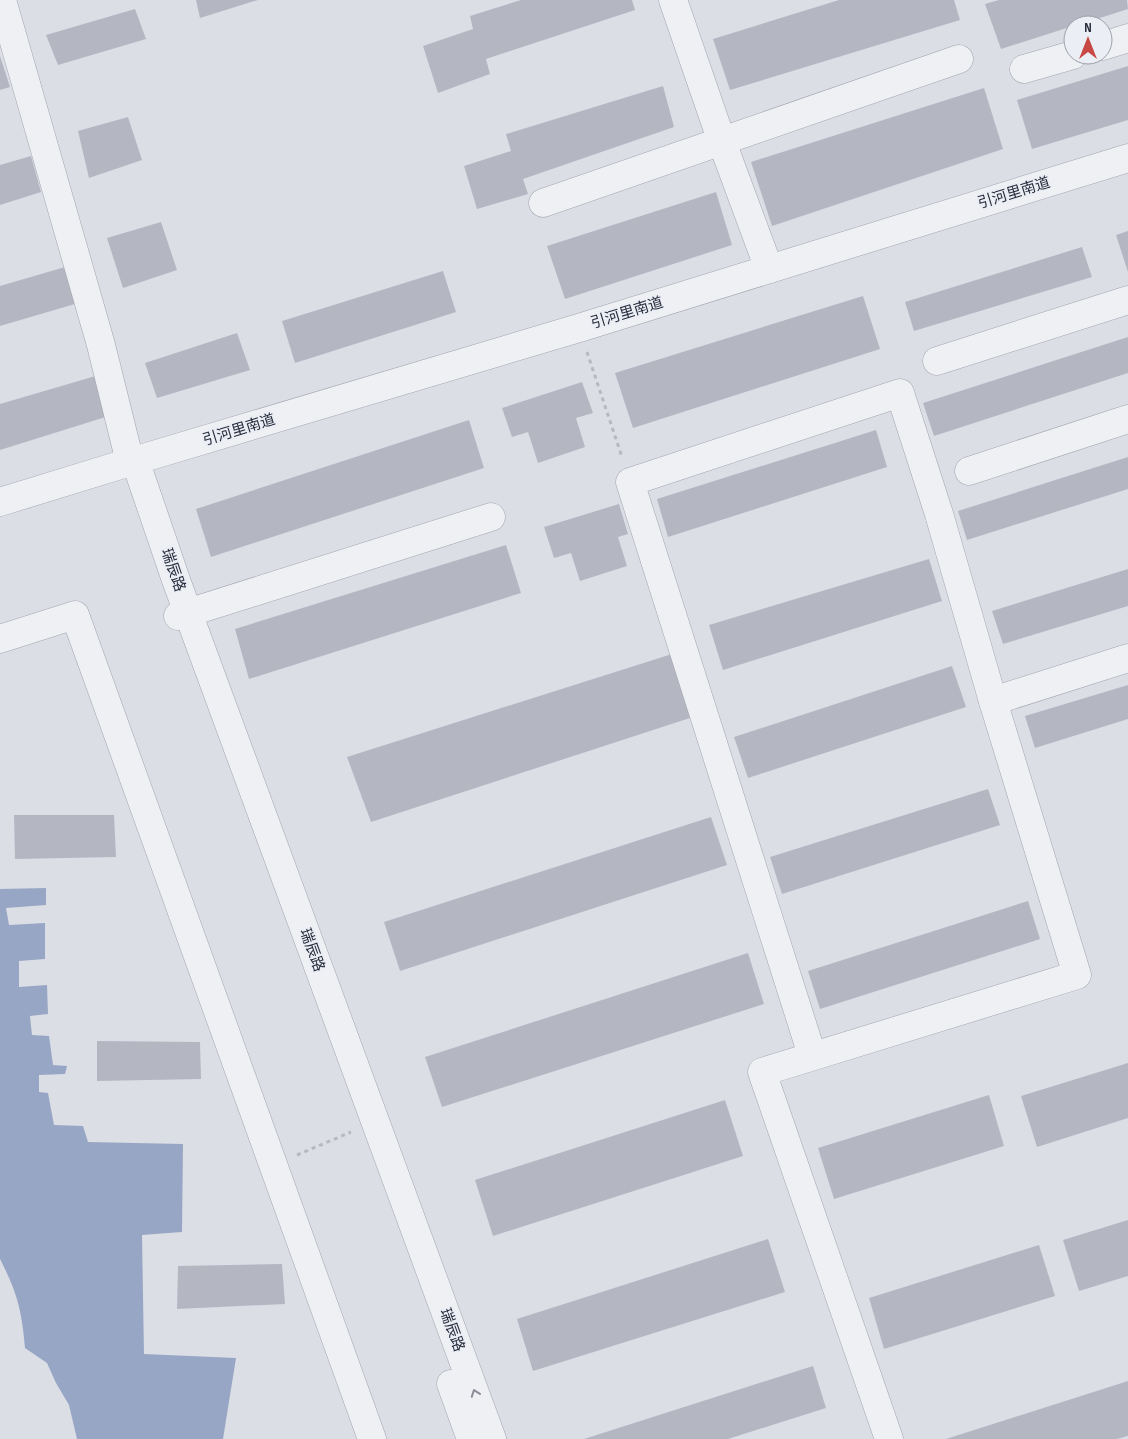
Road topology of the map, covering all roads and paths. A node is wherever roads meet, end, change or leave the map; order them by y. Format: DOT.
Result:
graph roads {
  1 [pos="2,0"];
  2 [pos="673,0"];
  3 [pos="1128,38"];
  4 [pos="1113,43"];
  5 [pos="1063,58"];
  6 [pos="959,59"];
  7 [pos="1024,69"];
  8 [pos="722,142"];
  9 [pos="1128,158"];
  10 [pos="543,203"];
  11 [pos="769,269"];
  12 [pos="1128,300"];
  13 [pos="579,328"];
  14 [pos="937,362"];
  15 [pos="1128,420"];
  16 [pos="130,462"];
  17 [pos="969,471"];
  18 [pos="630,482"];
  19 [pos="0,502"];
  20 [pos="491,517"];
  21 [pos="183,614"];
  22 [pos="0,639"];
  23 [pos="1128,658"];
  24 [pos="993,701"];
  25 [pos="812,1055"];
  26 [pos="361,1128"];
  27 [pos="273,1166"];
  28 [pos="372,1439"];
  29 [pos="471,1439"];
  30 [pos="492,1439"];
  31 [pos="889,1439"];
  1 -- 16 [label="street, 瑞辰路"];
  2 -- 8 [label="street"];
  3 -- 4 [label="street"];
  5 -- 7 [label="street"];
  6 -- 8 [label="street"];
  8 -- 10 [label="street"];
  8 -- 11 [label="street"];
  9 -- 11 [label="street, 引河里南道"];
  11 -- 13 [label="street, 引河里南道"];
  12 -- 14 [label="street"];
  13 -- 16 [label="street, 引河里南道"];
  13 -- 18 [label="path"];
  15 -- 17 [label="street"];
  16 -- 19 [label="street, 引河里南道"];
  16 -- 21 [label="street, 瑞辰路"];
  18 -- 24 [label="street"];
  18 -- 25 [label="street"];
  20 -- 21 [label="street"];
  21 -- 26 [label="street, 瑞辰路"];
  30 -- 21 [label="street, 瑞辰路, one-way"];
  22 -- 27 [label="street"];
  23 -- 24 [label="street"];
  24 -- 25 [label="street"];
  25 -- 31 [label="street"];
  26 -- 27 [label="path"];
  26 -- 29 [label="street, 瑞辰路"];
  27 -- 28 [label="street"];
}
